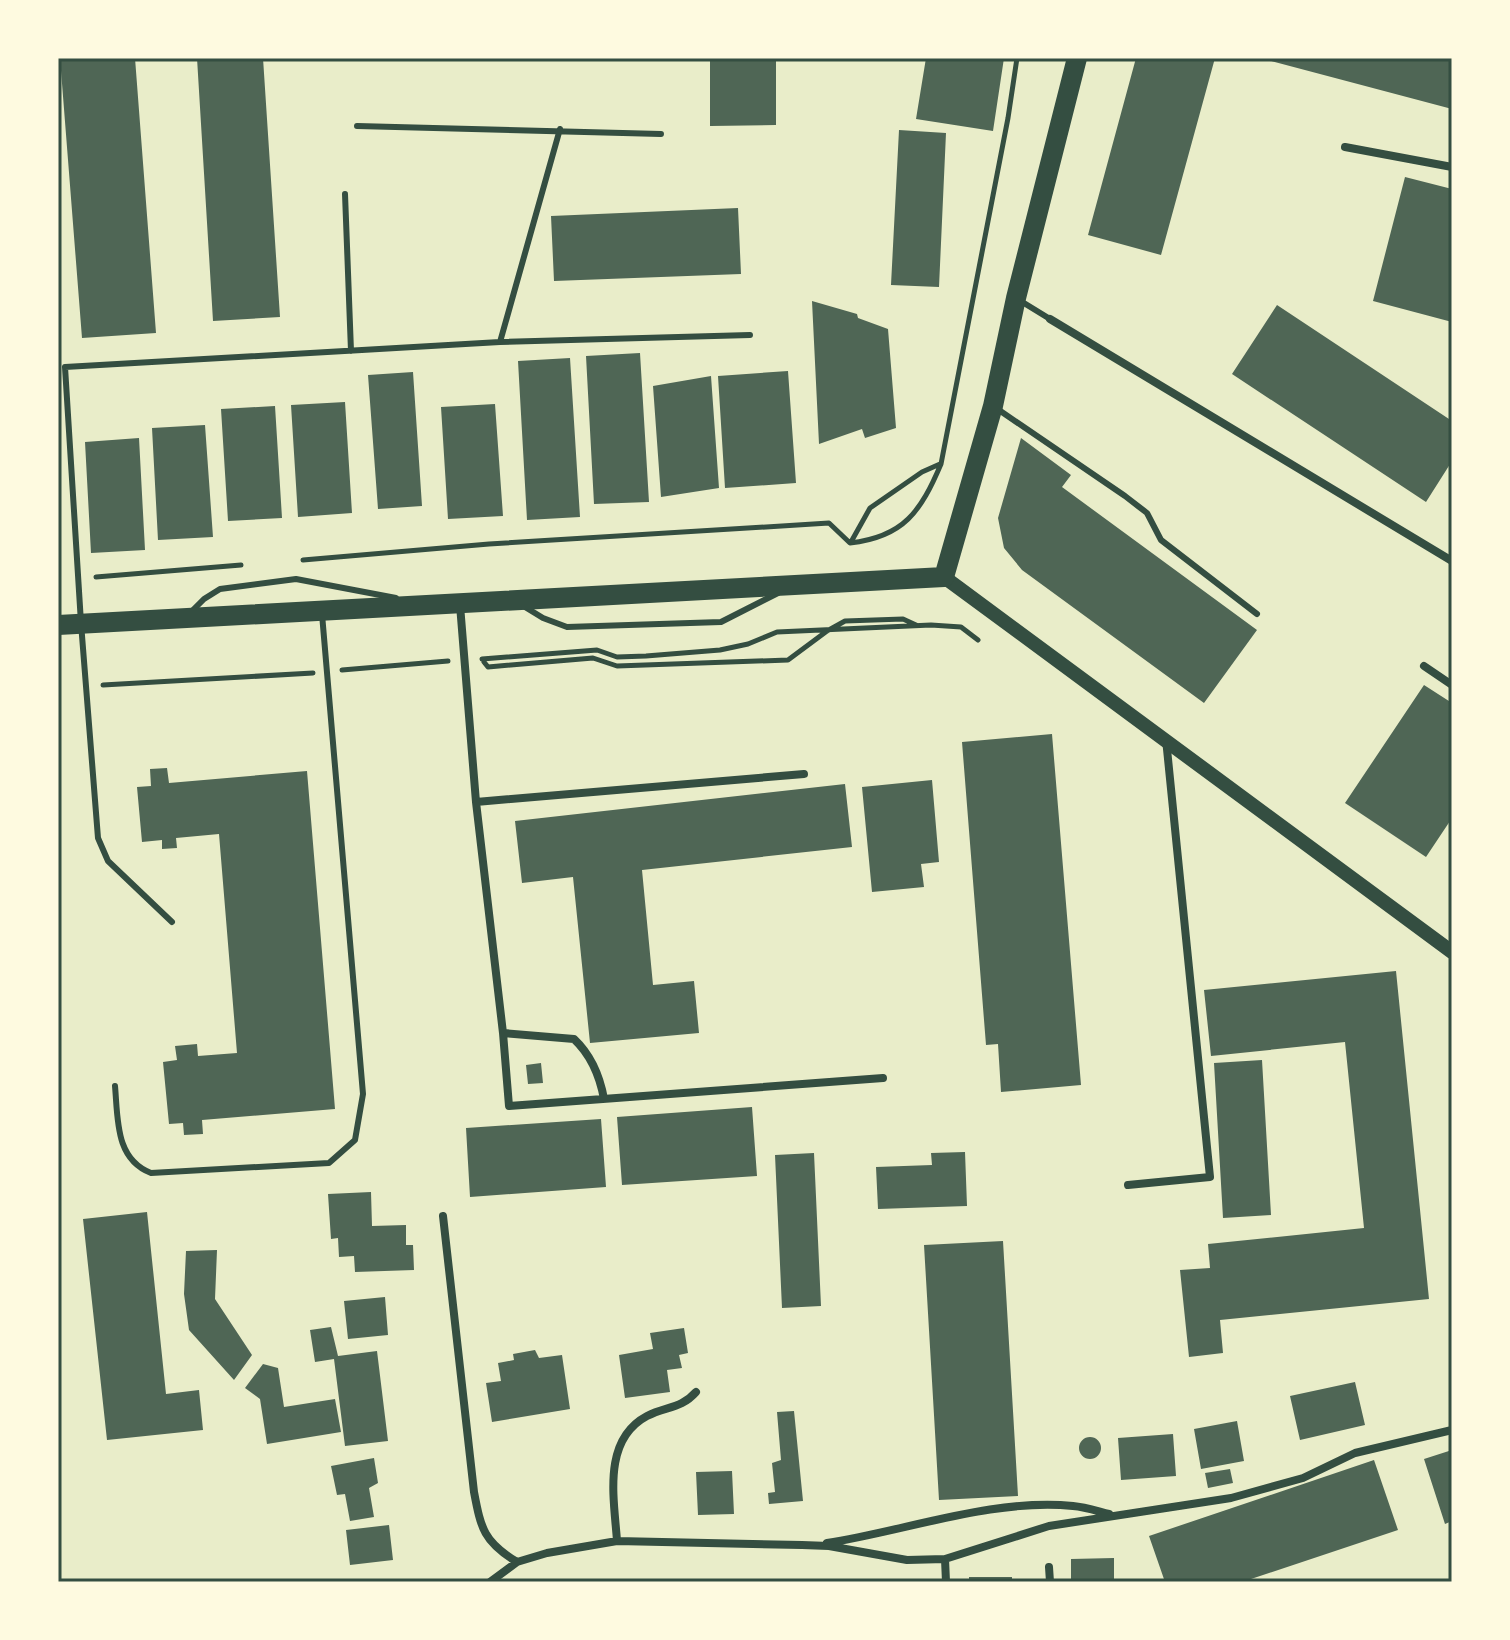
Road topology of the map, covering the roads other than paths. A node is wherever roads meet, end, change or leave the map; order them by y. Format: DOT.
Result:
graph roads {
  1 [pos="1077,58"];
  2 [pos="357,126"];
  3 [pos="560,129"];
  4 [pos="661,134"];
  5 [pos="1345,147"];
  6 [pos="1452,167"];
  7 [pos="345,194"];
  8 [pos="1016,298"];
  9 [pos="1050,319"];
  10 [pos="750,335"];
  11 [pos="500,342"];
  12 [pos="351,351"];
  13 [pos="993,406"];
  14 [pos="1452,561"];
  15 [pos="944,577"];
  16 [pos="793,585"];
  17 [pos="516,600"];
  18 [pos="460,603"];
  19 [pos="431,605"];
  20 [pos="322,610"];
  21 [pos="1257,614"];
  22 [pos="184,618"];
  23 [pos="81,623"];
  24 [pos="58,625"];
  25 [pos="1424,666"];
  26 [pos="1452,685"];
  27 [pos="1165,739"];
  28 [pos="804,774"];
  29 [pos="476,802"];
  30 [pos="172,922"];
  31 [pos="1452,952"];
  32 [pos="503,1033"];
  33 [pos="883,1078"];
  34 [pos="115,1086"];
  35 [pos="604,1099"];
  36 [pos="1128,1185"];
  37 [pos="443,1216"];
  38 [pos="696,1392"];
  39 [pos="1452,1430"];
  40 [pos="1118,1516"];
  41 [pos="617,1541"];
  42 [pos="811,1545"];
  43 [pos="945,1559"];
  44 [pos="517,1562"];
  45 [pos="1049,1567"];
  46 [pos="490,1582"];
  47 [pos="946,1582"];
  48 [pos="1050,1582"];
  1 -- 8 [label="main road"];
  2 -- 3 [label="lane"];
  3 -- 4 [label="lane"];
  3 -- 11 [label="lane"];
  5 -- 6 [label="street"];
  7 -- 12 [label="lane"];
  8 -- 9 [label="lane"];
  8 -- 13 [label="main road"];
  9 -- 14 [label="street"];
  10 -- 11 [label="lane"];
  11 -- 12 [label="lane"];
  12 -- 23 [label="lane"];
  13 -- 15 [label="main road"];
  13 -- 21 [label="lane"];
  15 -- 16 [label="main road"];
  15 -- 27 [label="street"];
  16 -- 17 [label="main road"];
  16 -- 17 [label="lane"];
  17 -- 18 [label="main road"];
  18 -- 19 [label="main road"];
  18 -- 29 [label="street"];
  19 -- 20 [label="main road"];
  19 -- 22 [label="lane"];
  20 -- 22 [label="main road"];
  20 -- 34 [label="lane"];
  22 -- 23 [label="main road"];
  23 -- 24 [label="main road"];
  23 -- 30 [label="lane"];
  25 -- 26 [label="street"];
  27 -- 31 [label="street"];
  27 -- 36 [label="street"];
  28 -- 29 [label="street"];
  29 -- 32 [label="street"];
  32 -- 35 [label="street"];
  32 -- 35 [label="street"];
  33 -- 35 [label="street"];
  37 -- 44 [label="street"];
  38 -- 41 [label="street"];
  39 -- 40 [label="street"];
  40 -- 42 [label="street"];
  40 -- 43 [label="street"];
  41 -- 42 [label="street"];
  41 -- 44 [label="street"];
  42 -- 43 [label="street"];
  43 -- 47 [label="street"];
  44 -- 46 [label="street"];
  45 -- 48 [label="street"];
}
